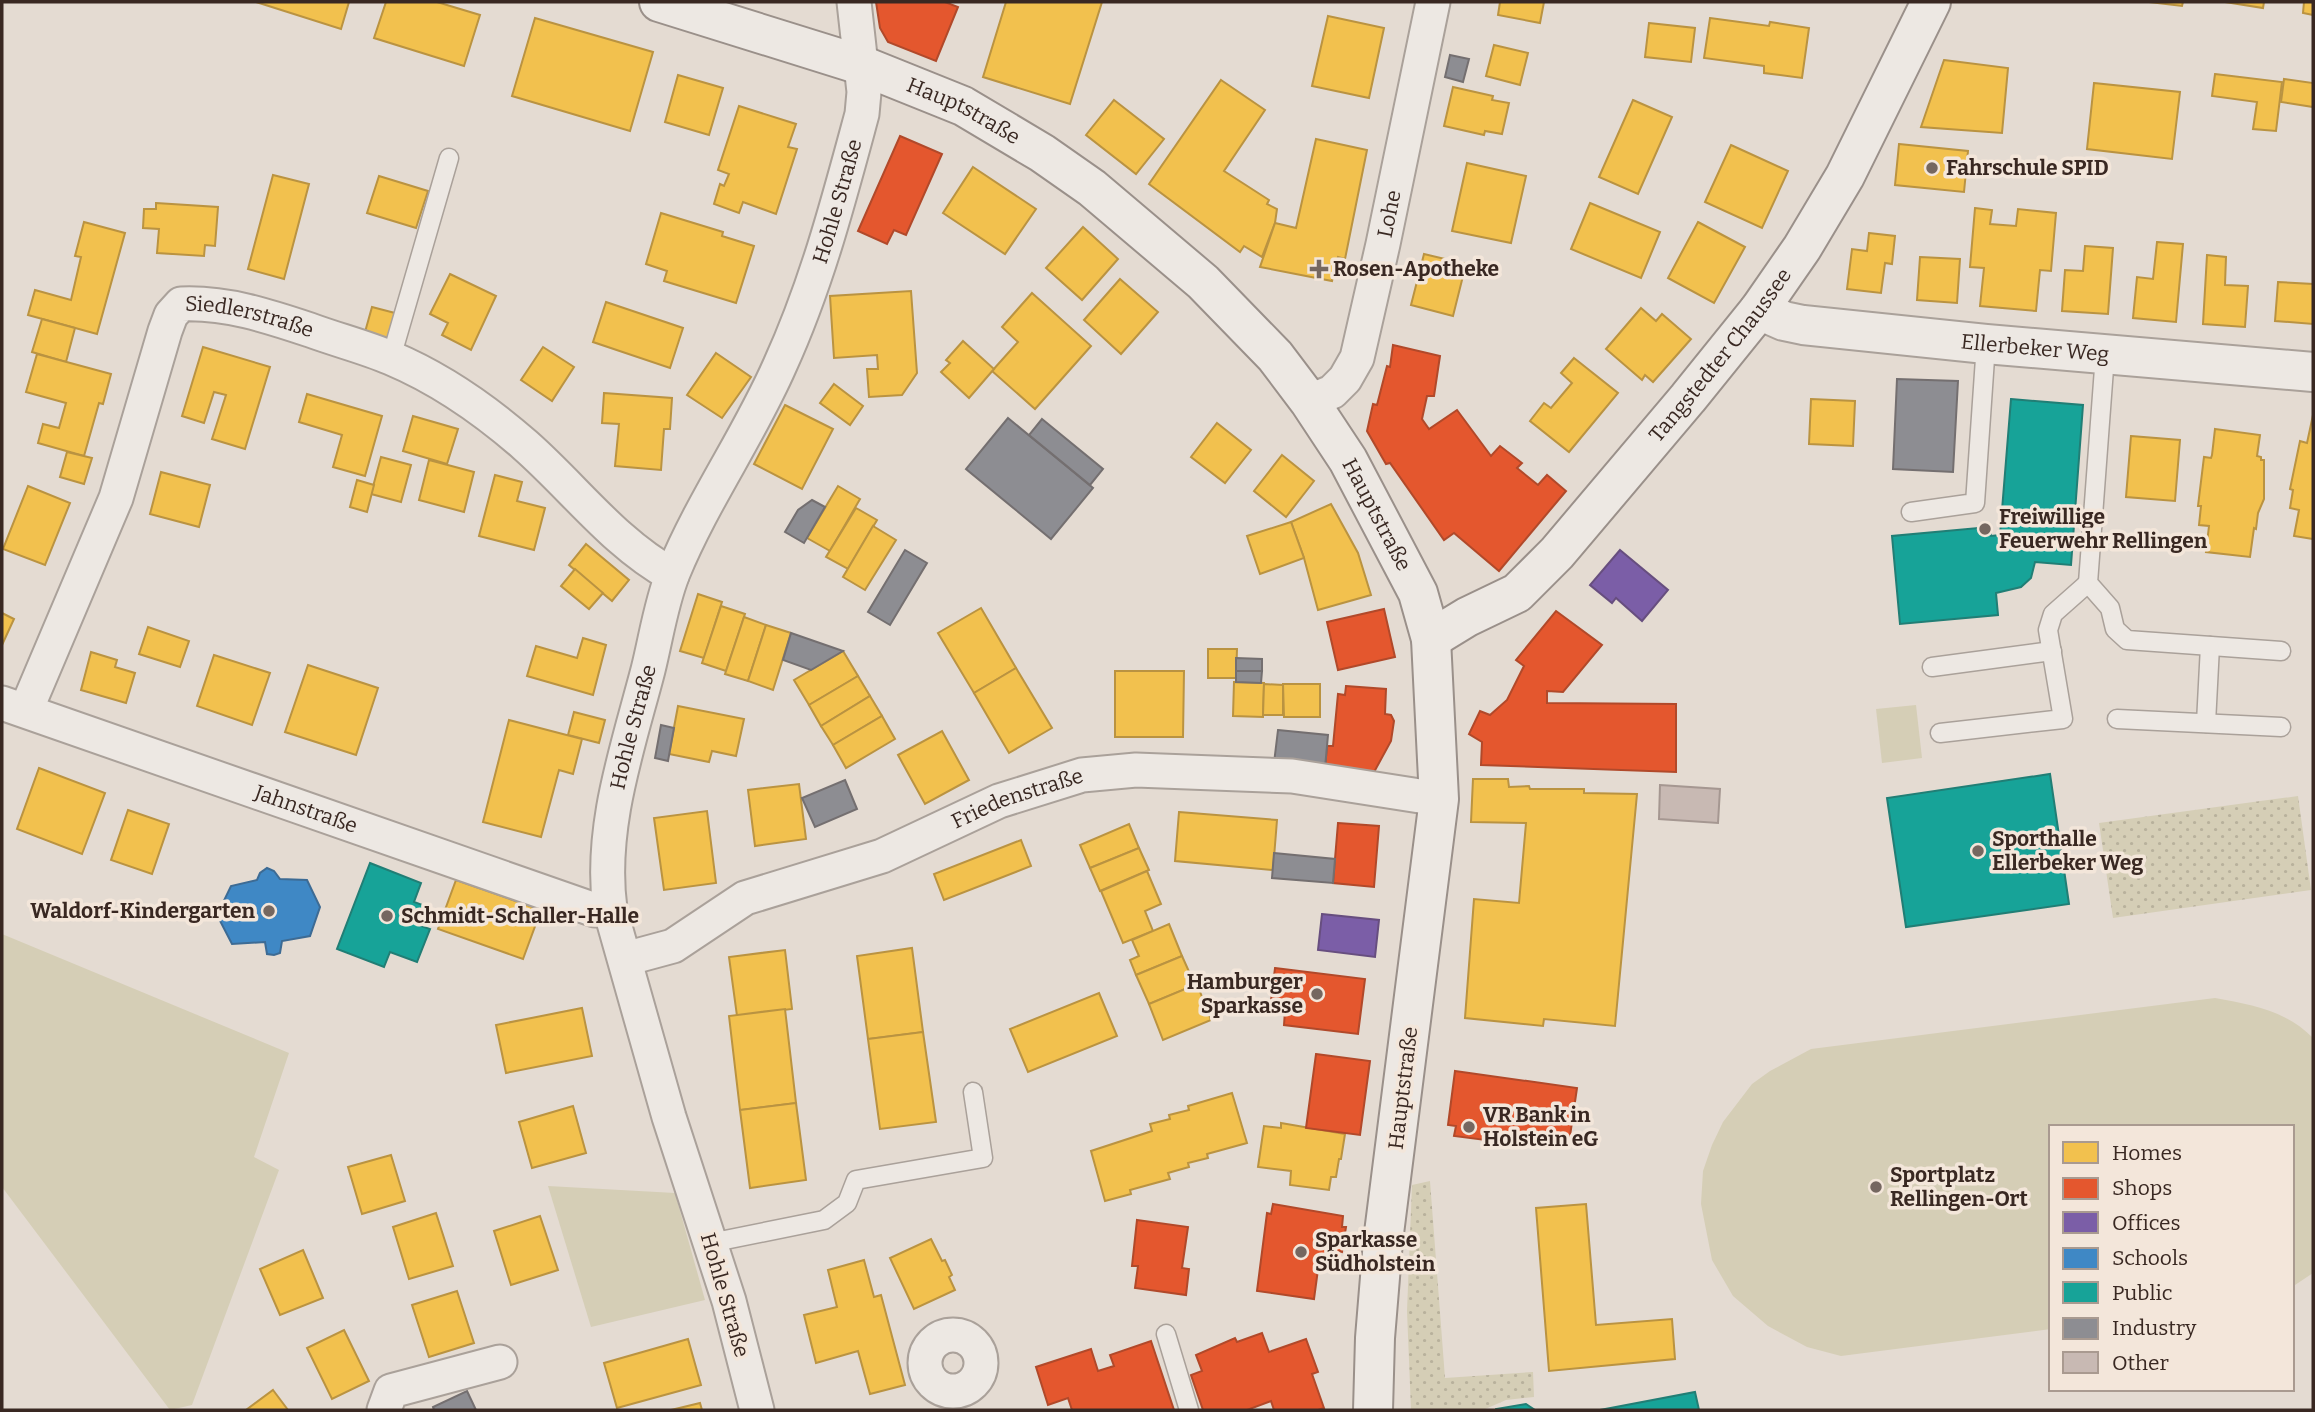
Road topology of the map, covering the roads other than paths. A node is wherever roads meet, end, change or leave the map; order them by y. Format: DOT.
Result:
graph roads {
  1 [pos="659,2"];
  2 [pos="854,2"];
  3 [pos="1433,2"];
  4 [pos="1931,2"];
  5 [pos="861,65"];
  6 [pos="449,158"];
  7 [pos="1759,310"];
  8 [pos="1986,344"];
  9 [pos="2105,355"];
  10 [pos="391,358"];
  11 [pos="2313,372"];
  12 [pos="1309,401"];
  13 [pos="1911,512"];
  14 [pos="672,575"];
  15 [pos="2088,583"];
  16 [pos="1431,639"];
  17 [pos="2210,646"];
  18 [pos="2052,651"];
  19 [pos="2281,651"];
  20 [pos="1932,667"];
  21 [pos="14,706"];
  22 [pos="2117,719"];
  23 [pos="2206,723"];
  24 [pos="2281,727"];
  25 [pos="1940,733"];
  26 [pos="1439,799"];
  27 [pos="610,909"];
  28 [pos="625,959"];
  29 [pos="973,1092"];
  30 [pos="710,1242"];
  31 [pos="1166,1334"];
  32 [pos="500,1362"];
  33 [pos="384,1410"];
  34 [pos="757,1410"];
  35 [pos="1189,1410"];
  36 [pos="1373,1410"];
  1 -- 5 [label="main road, Hauptstraße"];
  2 -- 5 [label="street, Hohle Straße"];
  3 -- 12 [label="street, Lohe"];
  4 -- 7 [label="main road, Tangstedter Chaussee"];
  5 -- 12 [label="main road, Hauptstraße"];
  5 -- 14 [label="street, Hohle Straße"];
  6 -- 10 [label="lane"];
  7 -- 8 [label="main road, Ellerbeker Weg"];
  7 -- 16 [label="main road, Tangstedter Chaussee"];
  8 -- 9 [label="main road, Ellerbeker Weg"];
  8 -- 13 [label="lane"];
  9 -- 11 [label="main road, Ellerbeker Weg"];
  9 -- 15 [label="lane"];
  10 -- 14 [label="street, Siedlerstraße"];
  10 -- 21 [label="street, Siedlerstraße"];
  12 -- 16 [label="main road, Hauptstraße"];
  14 -- 27 [label="street, Hohle Straße"];
  15 -- 17 [label="lane"];
  15 -- 18 [label="lane"];
  16 -- 26 [label="main road, Hauptstraße"];
  17 -- 19 [label="lane"];
  17 -- 23 [label="lane"];
  18 -- 20 [label="lane"];
  18 -- 25 [label="lane"];
  21 -- 27 [label="street, Jahnstraße"];
  22 -- 23 [label="lane"];
  23 -- 24 [label="lane"];
  26 -- 28 [label="street, Friedenstraße"];
  26 -- 36 [label="main road, Hauptstraße"];
  27 -- 28 [label="street, Hohle Straße"];
  28 -- 30 [label="street, Hohle Straße"];
  29 -- 30 [label="lane"];
  30 -- 34 [label="street, Hohle Straße"];
  31 -- 35 [label="lane"];
  32 -- 33 [label="street"];
}
